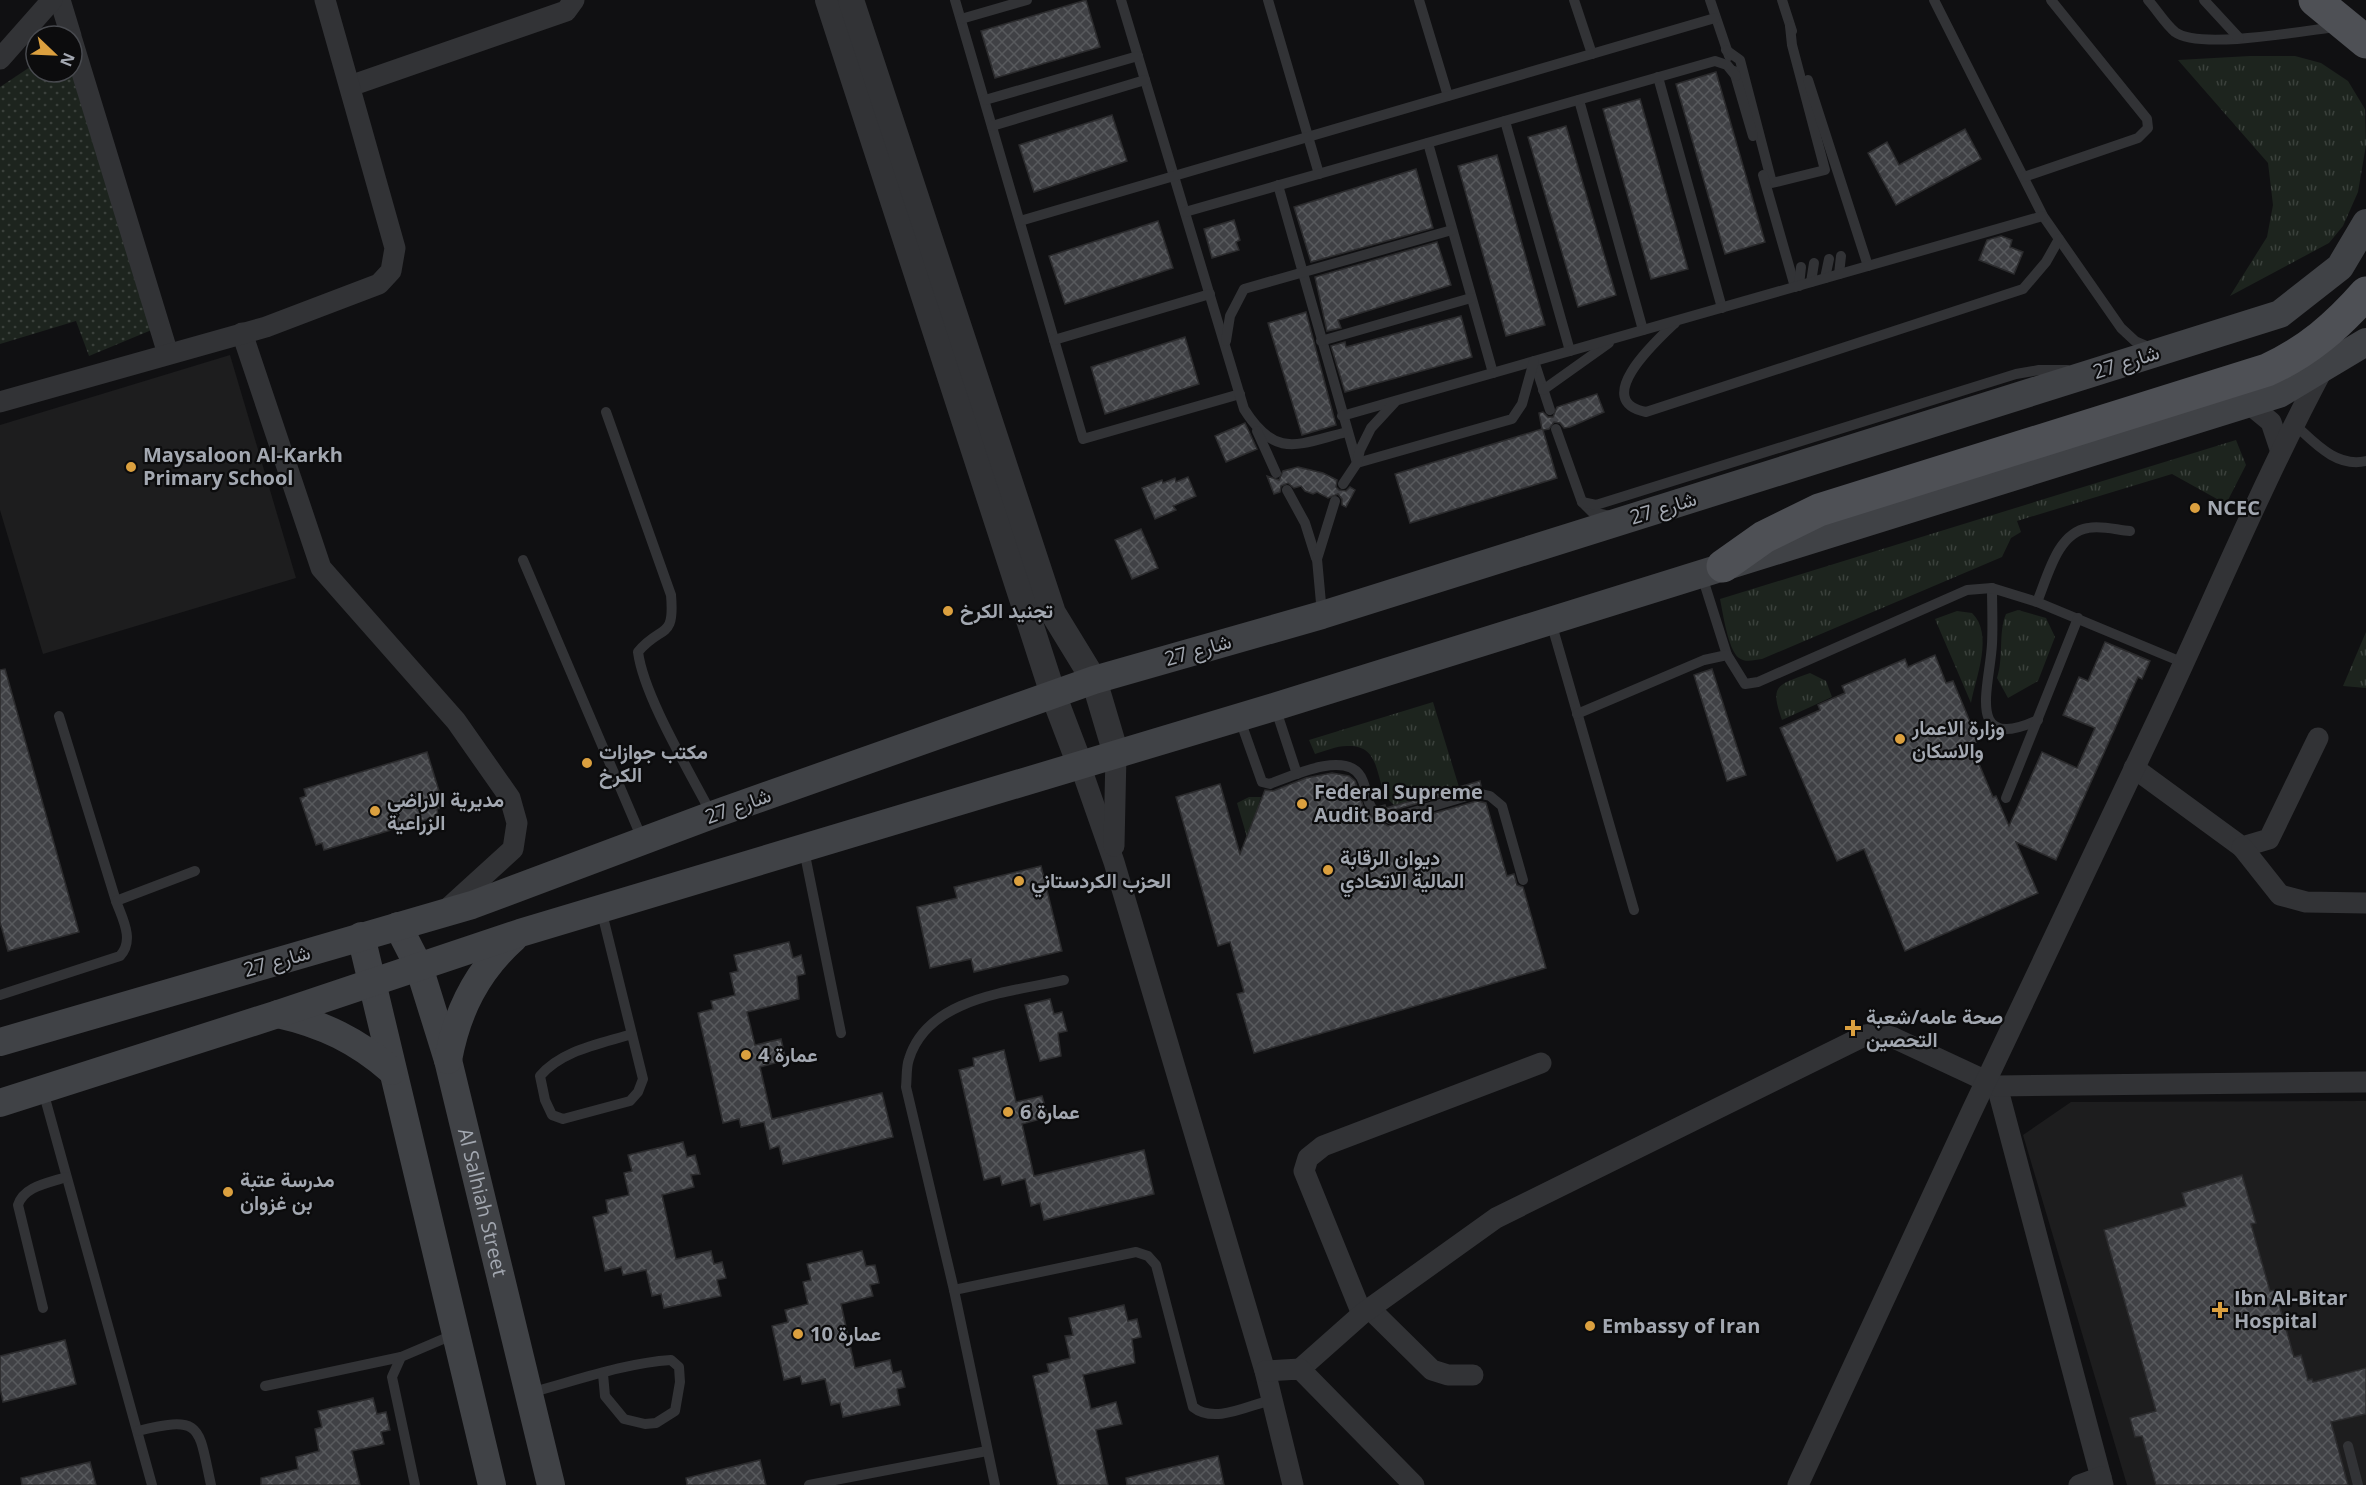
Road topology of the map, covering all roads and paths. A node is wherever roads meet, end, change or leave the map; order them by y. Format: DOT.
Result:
graph roads {
  1 [pos="52,0"];
  2 [pos="60,0"];
  3 [pos="325,0"];
  4 [pos="574,0"];
  5 [pos="828,0"];
  6 [pos="851,0"];
  7 [pos="956,0"];
  8 [pos="1027,0"];
  9 [pos="1121,0"];
  10 [pos="1268,0"];
  11 [pos="1419,0"];
  12 [pos="1574,0"];
  13 [pos="1710,0"];
  14 [pos="1782,0"];
  15 [pos="1934,0"];
  16 [pos="2051,0"];
  17 [pos="2148,0"];
  18 [pos="2204,0"];
  19 [pos="2337,16"];
  20 [pos="1715,18"];
  21 [pos="961,19"];
  22 [pos="67,24"];
  23 [pos="1790,26"];
  24 [pos="2239,38"];
  25 [pos="1726,50"];
  26 [pos="1592,54"];
  27 [pos="1138,56"];
  28 [pos="0,59"];
  29 [pos="1736,76"];
  30 [pos="1658,77"];
  31 [pos="84,80"];
  32 [pos="1145,80"];
  33 [pos="350,86"];
  34 [pos="1448,96"];
  35 [pos="1579,99"];
  36 [pos="985,100"];
  37 [pos="1505,121"];
  38 [pos="992,126"];
  39 [pos="1308,137"];
  40 [pos="1428,142"];
  41 [pos="1319,174"];
  42 [pos="1174,176"];
  43 [pos="2024,177"];
  44 [pos="1278,185"];
  45 [pos="1185,212"];
  46 [pos="2043,216"];
  47 [pos="1020,221"];
  48 [pos="2366,223"];
  49 [pos="1452,230"];
  50 [pos="2059,239"];
  51 [pos="2366,254"];
  52 [pos="1841,256"];
  53 [pos="1829,259"];
  54 [pos="1814,263"];
  55 [pos="1868,266"];
  56 [pos="1801,267"];
  57 [pos="2340,267"];
  58 [pos="1302,272"];
  59 [pos="1839,274"];
  60 [pos="1825,278"];
  61 [pos="1811,282"];
  62 [pos="1797,286"];
  63 [pos="2366,293"];
  64 [pos="1210,294"];
  65 [pos="1472,298"];
  66 [pos="1722,308"];
  67 [pos="1677,321"];
  68 [pos="1643,330"];
  69 [pos="242,333"];
  70 [pos="1619,337"];
  71 [pos="1054,340"];
  72 [pos="1321,340"];
  73 [pos="2366,342"];
  74 [pos="1227,350"];
  75 [pos="1570,351"];
  76 [pos="2159,352"];
  77 [pos="168,354"];
  78 [pos="1534,361"];
  79 [pos="2324,367"];
  80 [pos="1493,373"];
  81 [pos="2087,375"];
  82 [pos="1543,390"];
  83 [pos="1240,394"];
  84 [pos="1397,400"];
  85 [pos="0,402"];
  86 [pos="2248,404"];
  87 [pos="1550,410"];
  88 [pos="606,412"];
  89 [pos="1342,416"];
  90 [pos="1253,423"];
  91 [pos="2294,424"];
  92 [pos="1556,429"];
  93 [pos="1347,432"];
  94 [pos="2280,449"];
  95 [pos="2366,461"];
  96 [pos="1357,463"];
  97 [pos="1276,473"];
  98 [pos="1343,484"];
  99 [pos="1287,490"];
  100 [pos="1335,501"];
  101 [pos="1582,502"];
  102 [pos="1628,519"];
  103 [pos="2130,531"];
  104 [pos="1317,559"];
  105 [pos="523,560"];
  106 [pos="1712,569"];
  107 [pos="1992,588"];
  108 [pos="2037,602"];
  109 [pos="1322,615"];
  110 [pos="2078,618"];
  111 [pos="1550,619"];
  112 [pos="1727,655"];
  113 [pos="2184,663"];
  114 [pos="1094,680"];
  115 [pos="1053,694"];
  116 [pos="1274,707"];
  117 [pos="1577,714"];
  118 [pos="58,716"];
  119 [pos="1239,717"];
  120 [pos="2038,720"];
  121 [pos="2318,738"];
  122 [pos="1116,754"];
  123 [pos="1080,765"];
  124 [pos="2134,768"];
  125 [pos="1297,774"];
  126 [pos="2006,798"];
  127 [pos="712,815"];
  128 [pos="643,841"];
  129 [pos="804,847"];
  130 [pos="2242,847"];
  131 [pos="1113,862"];
  132 [pos="195,871"];
  133 [pos="1523,880"];
  134 [pos="116,901"];
  135 [pos="2366,903"];
  136 [pos="601,908"];
  137 [pos="1634,910"];
  138 [pos="443,913"];
  139 [pos="398,926"];
  140 [pos="520,933"];
  141 [pos="362,936"];
  142 [pos="419,967"];
  143 [pos="1064,980"];
  144 [pos="372,983"];
  145 [pos="0,995"];
  146 [pos="278,1014"];
  147 [pos="841,1033"];
  148 [pos="632,1034"];
  149 [pos="0,1042"];
  150 [pos="448,1060"];
  151 [pos="1541,1063"];
  152 [pos="392,1071"];
  153 [pos="2366,1082"];
  154 [pos="1990,1084"];
  155 [pos="43,1091"];
  156 [pos="0,1103"];
  157 [pos="66,1177"];
  158 [pos="954,1290"];
  159 [pos="43,1308"];
  160 [pos="1366,1311"];
  161 [pos="455,1334"];
  162 [pos="402,1357"];
  163 [pos="1300,1369"];
  164 [pos="1265,1371"];
  165 [pos="603,1374"];
  166 [pos="1473,1375"];
  167 [pos="265,1386"];
  168 [pos="529,1394"];
  169 [pos="1271,1400"];
  170 [pos="138,1431"];
  171 [pos="2348,1446"];
  172 [pos="987,1451"];
  173 [pos="2102,1481"];
  174 [pos="152,1485"];
  175 [pos="211,1485"];
  176 [pos="416,1485"];
  177 [pos="492,1485"];
  178 [pos="551,1485"];
  179 [pos="809,1485"];
  180 [pos="996,1485"];
  181 [pos="1293,1485"];
  182 [pos="1414,1485"];
  183 [pos="1798,1485"];
  184 [pos="2079,1485"];
  185 [pos="2358,1485"];
  1 -- 28 [label="street"];
  2 -- 22 [label="street"];
  3 -- 33 [label="street"];
  4 -- 33 [label="street"];
  5 -- 115 [label="street"];
  6 -- 114 [label="street"];
  7 -- 21 [label="lane"];
  8 -- 21 [label="lane"];
  9 -- 27 [label="lane"];
  10 -- 39 [label="lane"];
  11 -- 34 [label="lane"];
  12 -- 26 [label="lane"];
  13 -- 20 [label="lane"];
  14 -- 23 [label="lane"];
  15 -- 43 [label="lane"];
  16 -- 43 [label="lane"];
  17 -- 24 [label="lane"];
  18 -- 24 [label="lane"];
  19 -- 24 [label="lane"];
  20 -- 25 [label="lane"];
  20 -- 26 [label="lane"];
  21 -- 36 [label="lane"];
  23 -- 25 [label="lane"];
  23 -- 55 [label="lane"];
  25 -- 29 [label="lane"];
  26 -- 34 [label="lane"];
  27 -- 32 [label="lane"];
  27 -- 36 [label="lane"];
  29 -- 30 [label="lane"];
  29 -- 62 [label="lane"];
  30 -- 35 [label="lane"];
  30 -- 66 [label="lane"];
  31 -- 77 [label="street"];
  32 -- 38 [label="lane"];
  32 -- 42 [label="lane"];
  33 -- 69 [label="street"];
  34 -- 39 [label="lane"];
  35 -- 37 [label="lane"];
  35 -- 68 [label="lane"];
  36 -- 38 [label="lane"];
  37 -- 40 [label="lane"];
  37 -- 75 [label="lane"];
  38 -- 47 [label="lane"];
  39 -- 41 [label="lane"];
  39 -- 42 [label="lane"];
  40 -- 41 [label="lane"];
  40 -- 49 [label="lane"];
  41 -- 44 [label="lane"];
  42 -- 45 [label="lane"];
  42 -- 47 [label="lane"];
  43 -- 46 [label="lane"];
  44 -- 45 [label="lane"];
  44 -- 58 [label="lane"];
  45 -- 64 [label="lane"];
  46 -- 50 [label="lane"];
  46 -- 55 [label="lane"];
  47 -- 71 [label="lane"];
  48 -- 57 [label="main road, شارع 27"];
  49 -- 58 [label="lane"];
  49 -- 65 [label="lane"];
  50 -- 67 [label="lane"];
  50 -- 76 [label="lane"];
  51 -- 57 [label="main road"];
  52 -- 59 [label="lane"];
  53 -- 60 [label="lane"];
  54 -- 61 [label="lane"];
  55 -- 59 [label="lane"];
  56 -- 62 [label="lane"];
  57 -- 76 [label="main road, شارع 27"];
  58 -- 72 [label="lane"];
  58 -- 74 [label="lane"];
  59 -- 60 [label="lane"];
  60 -- 61 [label="lane"];
  61 -- 62 [label="lane"];
  62 -- 66 [label="lane"];
  63 -- 106 [label="main road"];
  64 -- 71 [label="lane"];
  64 -- 74 [label="lane"];
  65 -- 72 [label="lane"];
  65 -- 80 [label="lane"];
  66 -- 67 [label="lane"];
  67 -- 68 [label="lane"];
  68 -- 70 [label="lane"];
  69 -- 77 [label="street"];
  69 -- 138 [label="street"];
  70 -- 75 [label="lane"];
  70 -- 82 [label="lane"];
  71 -- 83 [label="lane"];
  72 -- 89 [label="lane"];
  73 -- 79 [label="main road"];
  74 -- 83 [label="lane"];
  75 -- 78 [label="lane"];
  76 -- 81 [label="main road, شارع 27"];
  77 -- 85 [label="street"];
  78 -- 80 [label="lane"];
  78 -- 82 [label="lane"];
  78 -- 96 [label="lane"];
  79 -- 86 [label="main road"];
  79 -- 91 [label="street"];
  80 -- 84 [label="lane"];
  81 -- 101 [label="lane"];
  81 -- 102 [label="main road, شارع 27"];
  82 -- 87 [label="lane"];
  83 -- 90 [label="lane"];
  84 -- 89 [label="lane"];
  84 -- 96 [label="lane"];
  86 -- 94 [label="street"];
  86 -- 106 [label="main road"];
  88 -- 127 [label="lane"];
  89 -- 93 [label="lane"];
  90 -- 93 [label="lane"];
  90 -- 97 [label="lane"];
  91 -- 94 [label="street"];
  91 -- 95 [label="lane"];
  92 -- 101 [label="lane"];
  93 -- 96 [label="lane"];
  94 -- 113 [label="street"];
  96 -- 98 [label="lane"];
  99 -- 104 [label="lane"];
  100 -- 104 [label="lane"];
  101 -- 102 [label="lane"];
  102 -- 109 [label="main road, شارع 27"];
  103 -- 108 [label="lane"];
  104 -- 109 [label="lane"];
  105 -- 128 [label="lane"];
  106 -- 111 [label="main road"];
  106 -- 112 [label="lane"];
  107 -- 108 [label="lane"];
  107 -- 112 [label="lane"];
  107 -- 120 [label="lane"];
  108 -- 110 [label="lane"];
  109 -- 114 [label="main road, شارع 27"];
  110 -- 113 [label="lane"];
  110 -- 120 [label="lane"];
  111 -- 116 [label="main road"];
  111 -- 117 [label="lane"];
  112 -- 117 [label="lane"];
  113 -- 124 [label="street"];
  114 -- 115 [label="main road, شارع 27"];
  114 -- 122 [label="street"];
  115 -- 123 [label="street"];
  115 -- 127 [label="main road, شارع 27"];
  116 -- 119 [label="main road"];
  116 -- 125 [label="lane"];
  117 -- 137 [label="lane"];
  118 -- 134 [label="lane"];
  119 -- 122 [label="main road"];
  119 -- 125 [label="lane"];
  120 -- 126 [label="lane"];
  121 -- 130 [label="street"];
  122 -- 123 [label="main road"];
  122 -- 131 [label="street"];
  123 -- 129 [label="main road"];
  123 -- 131 [label="street"];
  124 -- 130 [label="street"];
  124 -- 154 [label="street"];
  125 -- 133 [label="lane"];
  127 -- 128 [label="main road, شارع 27"];
  128 -- 138 [label="main road, شارع 27"];
  129 -- 136 [label="main road"];
  129 -- 147 [label="lane"];
  130 -- 135 [label="street"];
  131 -- 164 [label="street"];
  132 -- 134 [label="lane"];
  134 -- 145 [label="lane"];
  136 -- 140 [label="main road"];
  136 -- 148 [label="lane"];
  138 -- 139 [label="main road, شارع 27"];
  139 -- 141 [label="main road, شارع 27"];
  139 -- 142 [label="main road, Al Salhiah Street"];
  140 -- 142 [label="main road"];
  140 -- 150 [label="main road"];
  141 -- 144 [label="main road"];
  141 -- 149 [label="main road, شارع 27"];
  142 -- 144 [label="main road"];
  142 -- 150 [label="main road, Al Salhiah Street"];
  143 -- 158 [label="lane"];
  144 -- 146 [label="main road"];
  144 -- 152 [label="main road"];
  146 -- 152 [label="main road"];
  146 -- 155 [label="main road"];
  148 -- 148 [label="lane"];
  150 -- 168 [label="main road, Al Salhiah Street"];
  151 -- 160 [label="street"];
  152 -- 161 [label="main road"];
  153 -- 154 [label="street"];
  154 -- 160 [label="street"];
  154 -- 173 [label="street"];
  154 -- 183 [label="street"];
  155 -- 156 [label="main road"];
  155 -- 157 [label="lane"];
  157 -- 159 [label="lane"];
  157 -- 170 [label="lane"];
  158 -- 169 [label="lane"];
  158 -- 172 [label="lane"];
  160 -- 163 [label="street"];
  160 -- 166 [label="street"];
  161 -- 162 [label="lane"];
  161 -- 177 [label="main road"];
  162 -- 167 [label="lane"];
  162 -- 176 [label="lane"];
  163 -- 164 [label="street"];
  163 -- 182 [label="street"];
  164 -- 169 [label="street"];
  165 -- 165 [label="lane"];
  165 -- 168 [label="lane"];
  168 -- 178 [label="main road, Al Salhiah Street"];
  169 -- 181 [label="street"];
  170 -- 174 [label="lane"];
  170 -- 175 [label="lane"];
  171 -- 185 [label="lane"];
  172 -- 179 [label="lane"];
  172 -- 180 [label="lane"];
  173 -- 184 [label="street"];
}
